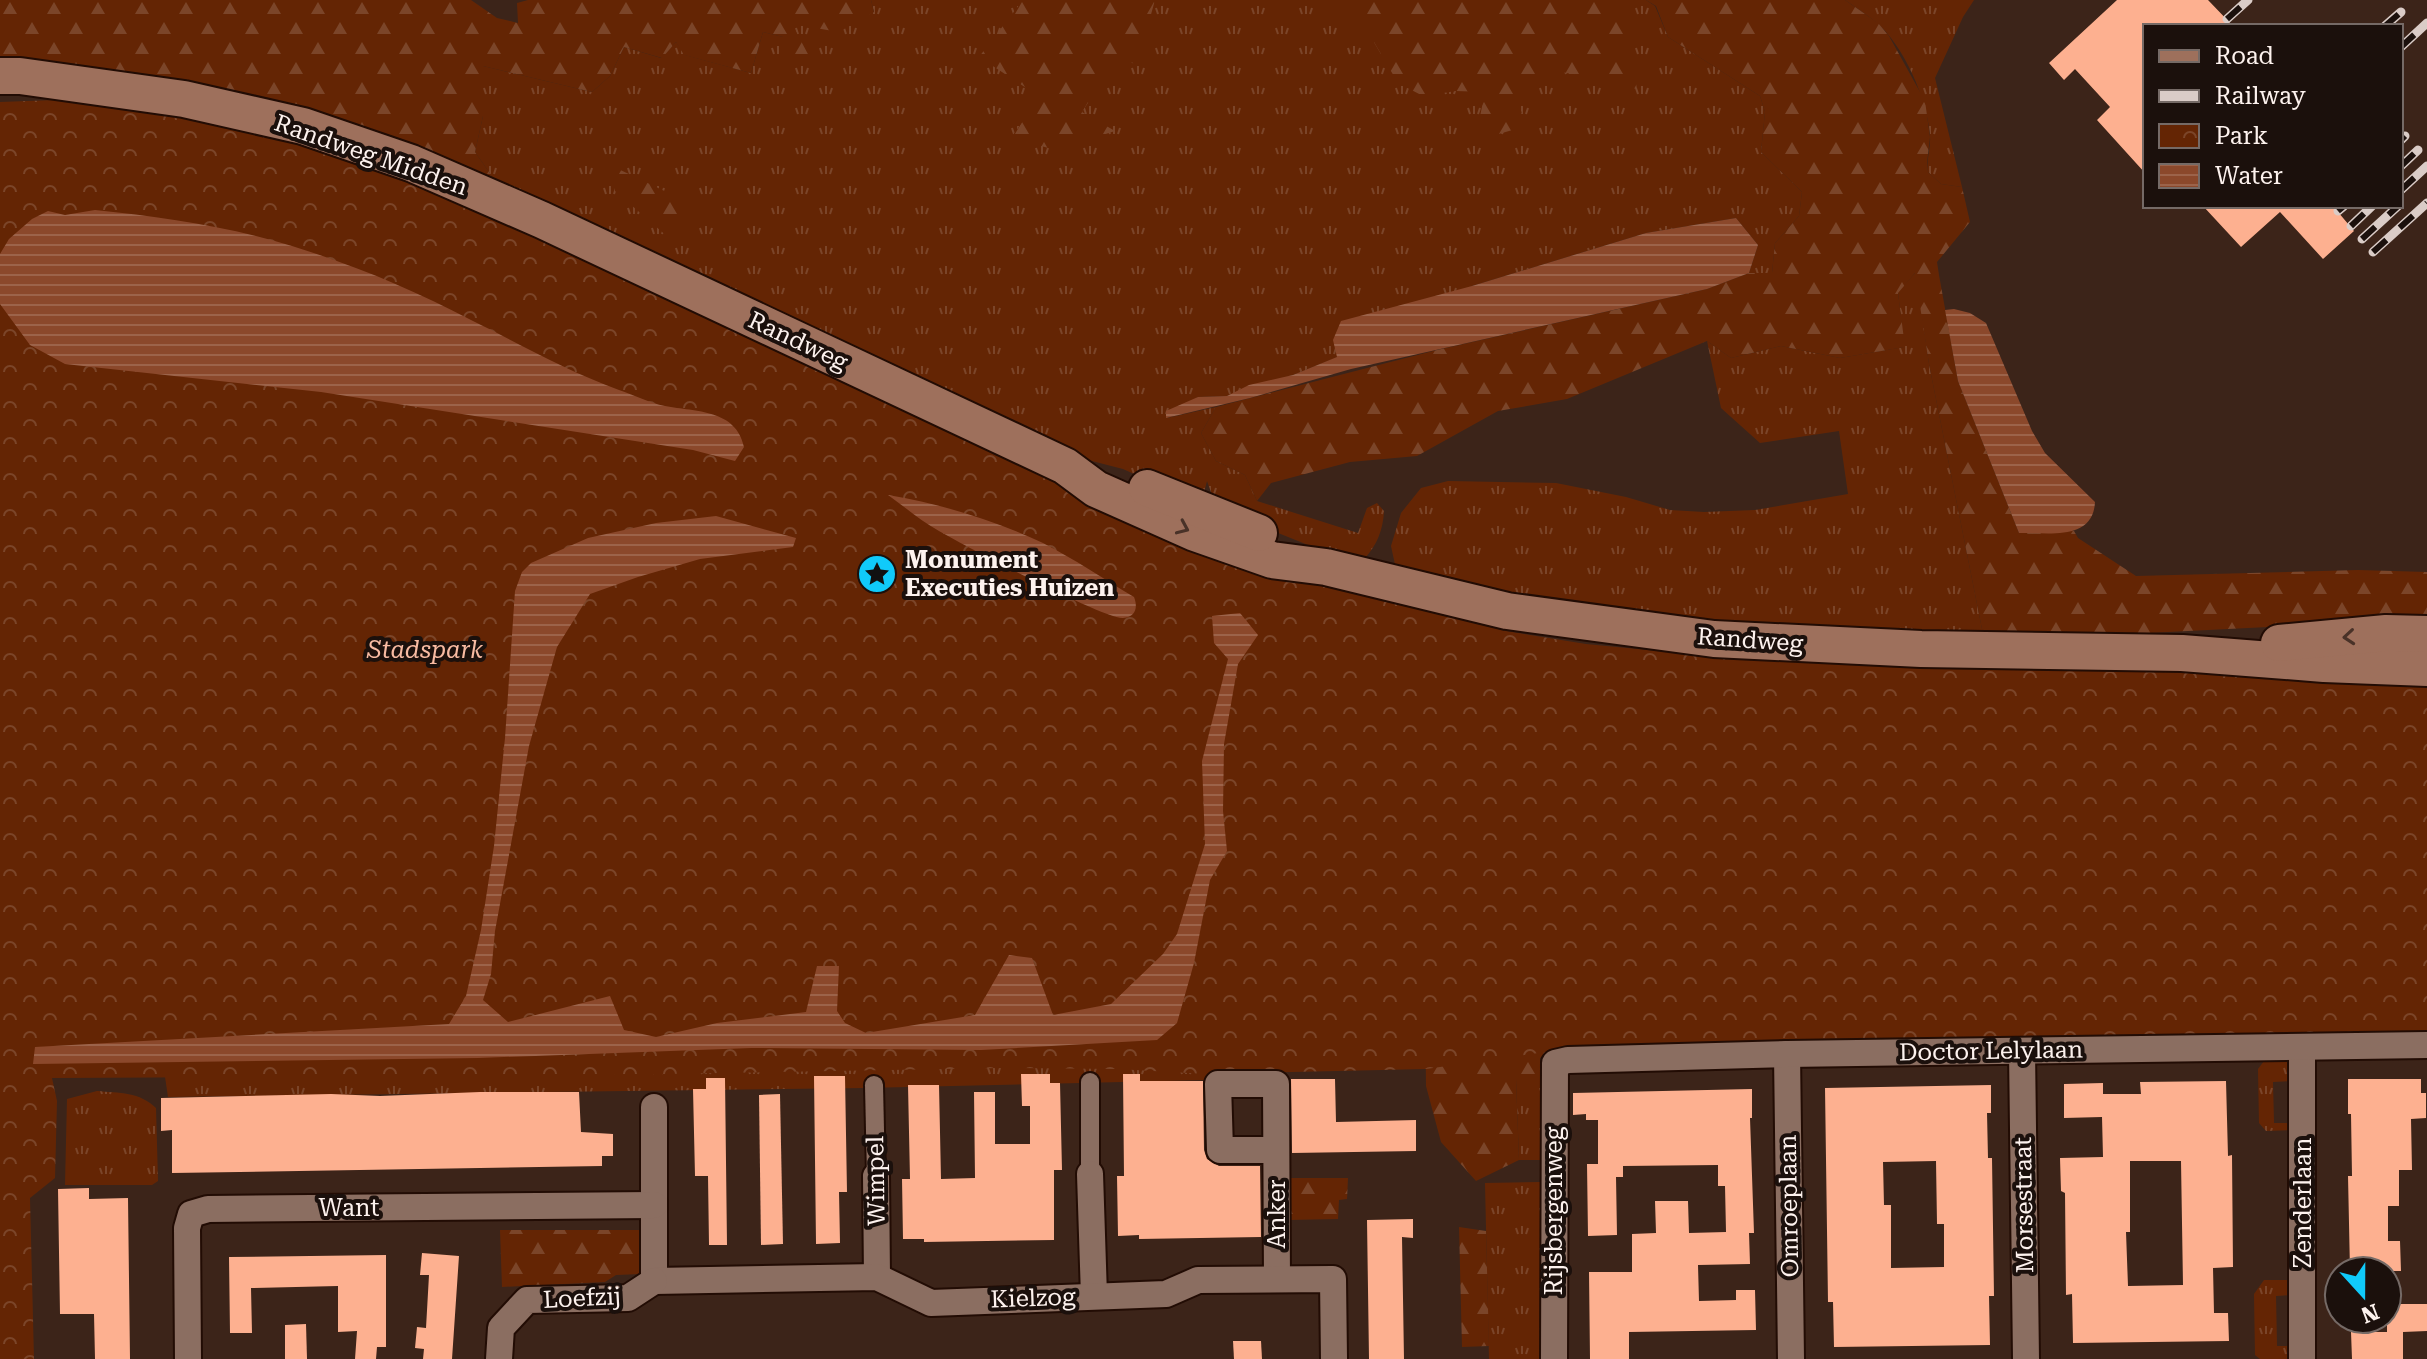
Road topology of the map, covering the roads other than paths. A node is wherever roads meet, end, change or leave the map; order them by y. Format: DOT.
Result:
graph roads {
  1 [pos="0,76"];
  2 [pos="65,83"];
  3 [pos="0,93"];
  4 [pos="532,216"];
  5 [pos="2427,634"];
  6 [pos="2182,653"];
  7 [pos="2427,668"];
  8 [pos="2427,1045"];
  9 [pos="2302,1047"];
  10 [pos="2022,1051"];
  11 [pos="1787,1054"];
  12 [pos="1555,1063"];
  13 [pos="1090,1082"];
  14 [pos="874,1085"];
  15 [pos="654,1107"];
  16 [pos="1276,1150"];
  17 [pos="1090,1174"];
  18 [pos="876,1176"];
  19 [pos="654,1205"];
  20 [pos="877,1277"];
  21 [pos="1277,1279"];
  22 [pos="654,1281"];
  23 [pos="1094,1296"];
  24 [pos="188,1359"];
  25 [pos="499,1359"];
  26 [pos="1334,1359"];
  27 [pos="1554,1359"];
  28 [pos="1791,1359"];
  29 [pos="2026,1359"];
  30 [pos="2302,1359"];
  1 -- 2 [label="main road, Randweg Midden"];
  2 -- 3 [label="main road, Randweg Midden"];
  2 -- 4 [label="main road, Randweg Midden"];
  4 -- 6 [label="main road, Randweg"];
  5 -- 6 [label="main road, Randweg, one-way"];
  6 -- 7 [label="main road, Randweg"];
  8 -- 9 [label="street, Doctor Lelylaan"];
  9 -- 10 [label="street, Doctor Lelylaan"];
  9 -- 30 [label="street, Zenderlaan"];
  10 -- 11 [label="street, Doctor Lelylaan"];
  10 -- 29 [label="street, Morsestraat"];
  11 -- 12 [label="street, Doctor Lelylaan"];
  11 -- 28 [label="street, Omroeplaan"];
  12 -- 27 [label="street, Rijsbergenweg"];
  13 -- 17 [label="street"];
  14 -- 18 [label="street, Wimpel"];
  15 -- 19 [label="street"];
  16 -- 21 [label="street, Anker"];
  17 -- 23 [label="street"];
  18 -- 20 [label="street, Wimpel"];
  19 -- 22 [label="street"];
  19 -- 24 [label="street, Want"];
  20 -- 22 [label="street, Kielzog"];
  20 -- 23 [label="street, Kielzog"];
  21 -- 23 [label="street, Kielzog"];
  21 -- 26 [label="street, Kielzog"];
  22 -- 25 [label="street, Loefzij"];
}
